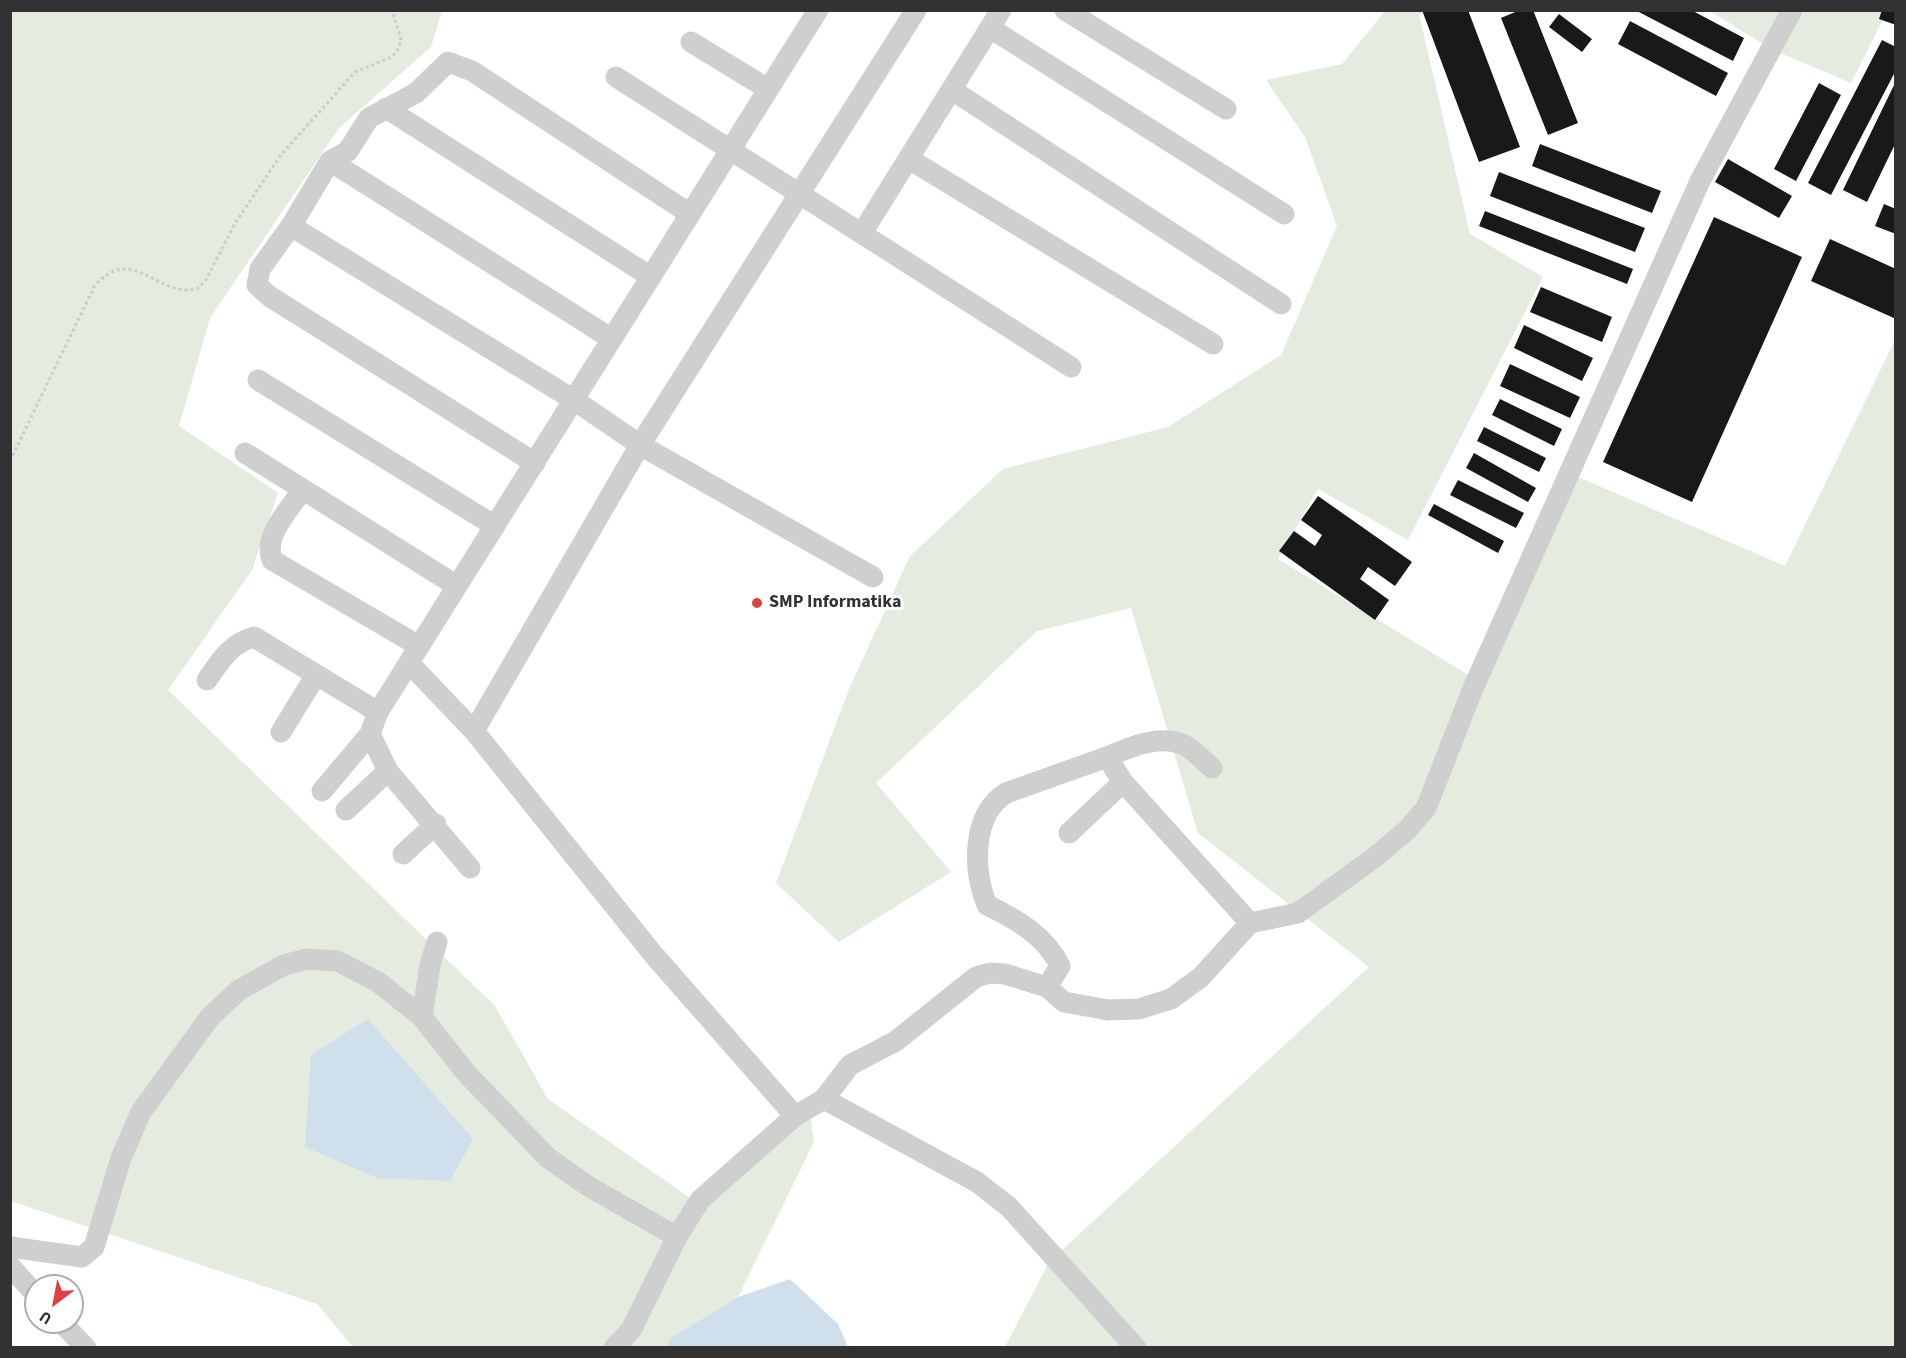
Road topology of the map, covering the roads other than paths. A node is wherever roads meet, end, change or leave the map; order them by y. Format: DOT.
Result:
graph roads {
  1 [pos="818,10"];
  2 [pos="916,10"];
  3 [pos="1065,10"];
  4 [pos="1792,10"];
  5 [pos="995,19"];
  6 [pos="691,42"];
  7 [pos="616,77"];
  8 [pos="768,89"];
  9 [pos="951,90"];
  10 [pos="386,108"];
  11 [pos="1226,109"];
  12 [pos="731,149"];
  13 [pos="909,159"];
  14 [pos="330,161"];
  15 [pos="801,194"];
  16 [pos="690,214"];
  17 [pos="1284,214"];
  18 [pos="291,226"];
  19 [pos="862,233"];
  20 [pos="651,277"];
  21 [pos="1281,304"];
  22 [pos="612,339"];
  23 [pos="1213,344"];
  24 [pos="1071,367"];
  25 [pos="258,380"];
  26 [pos="573,400"];
  27 [pos="640,445"];
  28 [pos="245,453"];
  29 [pos="534,463"];
  30 [pos="303,489"];
  31 [pos="495,526"];
  32 [pos="873,577"];
  33 [pos="457,586"];
  34 [pos="414,655"];
  35 [pos="316,675"];
  36 [pos="207,680"];
  37 [pos="378,712"];
  38 [pos="281,732"];
  39 [pos="474,732"];
  40 [pos="370,734"];
  41 [pos="1107,758"];
  42 [pos="1212,768"];
  43 [pos="388,771"];
  44 [pos="1123,782"];
  45 [pos="322,791"];
  46 [pos="346,810"];
  47 [pos="436,824"];
  48 [pos="1069,833"];
  49 [pos="403,854"];
  50 [pos="470,868"];
  51 [pos="1250,923"];
  52 [pos="437,942"];
  53 [pos="1047,987"];
  54 [pos="422,1017"];
  55 [pos="824,1099"];
  56 [pos="795,1116"];
  57 [pos="677,1237"];
  58 [pos="10,1247"];
  59 [pos="10,1266"];
  60 [pos="24,1282"];
  61 [pos="74,1334"];
  62 [pos="86,1347"];
  63 [pos="614,1347"];
  64 [pos="1136,1347"];
  1 -- 8 [label="street"];
  2 -- 15 [label="street"];
  3 -- 11 [label="street"];
  4 -- 51 [label="street"];
  5 -- 9 [label="street"];
  5 -- 17 [label="street"];
  6 -- 8 [label="street"];
  7 -- 12 [label="street"];
  8 -- 12 [label="street"];
  9 -- 13 [label="street"];
  9 -- 21 [label="street"];
  10 -- 14 [label="street"];
  10 -- 16 [label="street"];
  10 -- 20 [label="street"];
  12 -- 15 [label="street"];
  12 -- 16 [label="street"];
  13 -- 19 [label="street"];
  13 -- 23 [label="street"];
  14 -- 18 [label="street"];
  14 -- 22 [label="street"];
  15 -- 19 [label="street"];
  15 -- 27 [label="street"];
  16 -- 20 [label="street"];
  18 -- 26 [label="street"];
  18 -- 29 [label="street"];
  19 -- 24 [label="street"];
  20 -- 22 [label="street"];
  22 -- 26 [label="street"];
  25 -- 31 [label="street"];
  26 -- 27 [label="street"];
  26 -- 29 [label="street"];
  27 -- 32 [label="street"];
  27 -- 39 [label="street"];
  28 -- 30 [label="street"];
  29 -- 31 [label="street"];
  30 -- 33 [label="street"];
  30 -- 34 [label="street"];
  31 -- 33 [label="street"];
  33 -- 34 [label="street"];
  34 -- 37 [label="street"];
  34 -- 39 [label="street"];
  35 -- 36 [label="street"];
  35 -- 37 [label="street"];
  35 -- 38 [label="street"];
  37 -- 40 [label="street"];
  39 -- 56 [label="street"];
  40 -- 43 [label="street"];
  40 -- 45 [label="street"];
  41 -- 42 [label="street"];
  41 -- 44 [label="street"];
  41 -- 53 [label="street"];
  43 -- 46 [label="street"];
  43 -- 47 [label="street"];
  44 -- 48 [label="street"];
  44 -- 51 [label="street"];
  47 -- 49 [label="street"];
  47 -- 50 [label="street"];
  51 -- 53 [label="street"];
  52 -- 54 [label="street"];
  53 -- 55 [label="street"];
  54 -- 57 [label="street"];
  54 -- 58 [label="street"];
  55 -- 56 [label="street"];
  55 -- 64 [label="street"];
  56 -- 57 [label="street"];
  57 -- 63 [label="street"];
  59 -- 60 [label="street"];
  61 -- 62 [label="street"];
}
